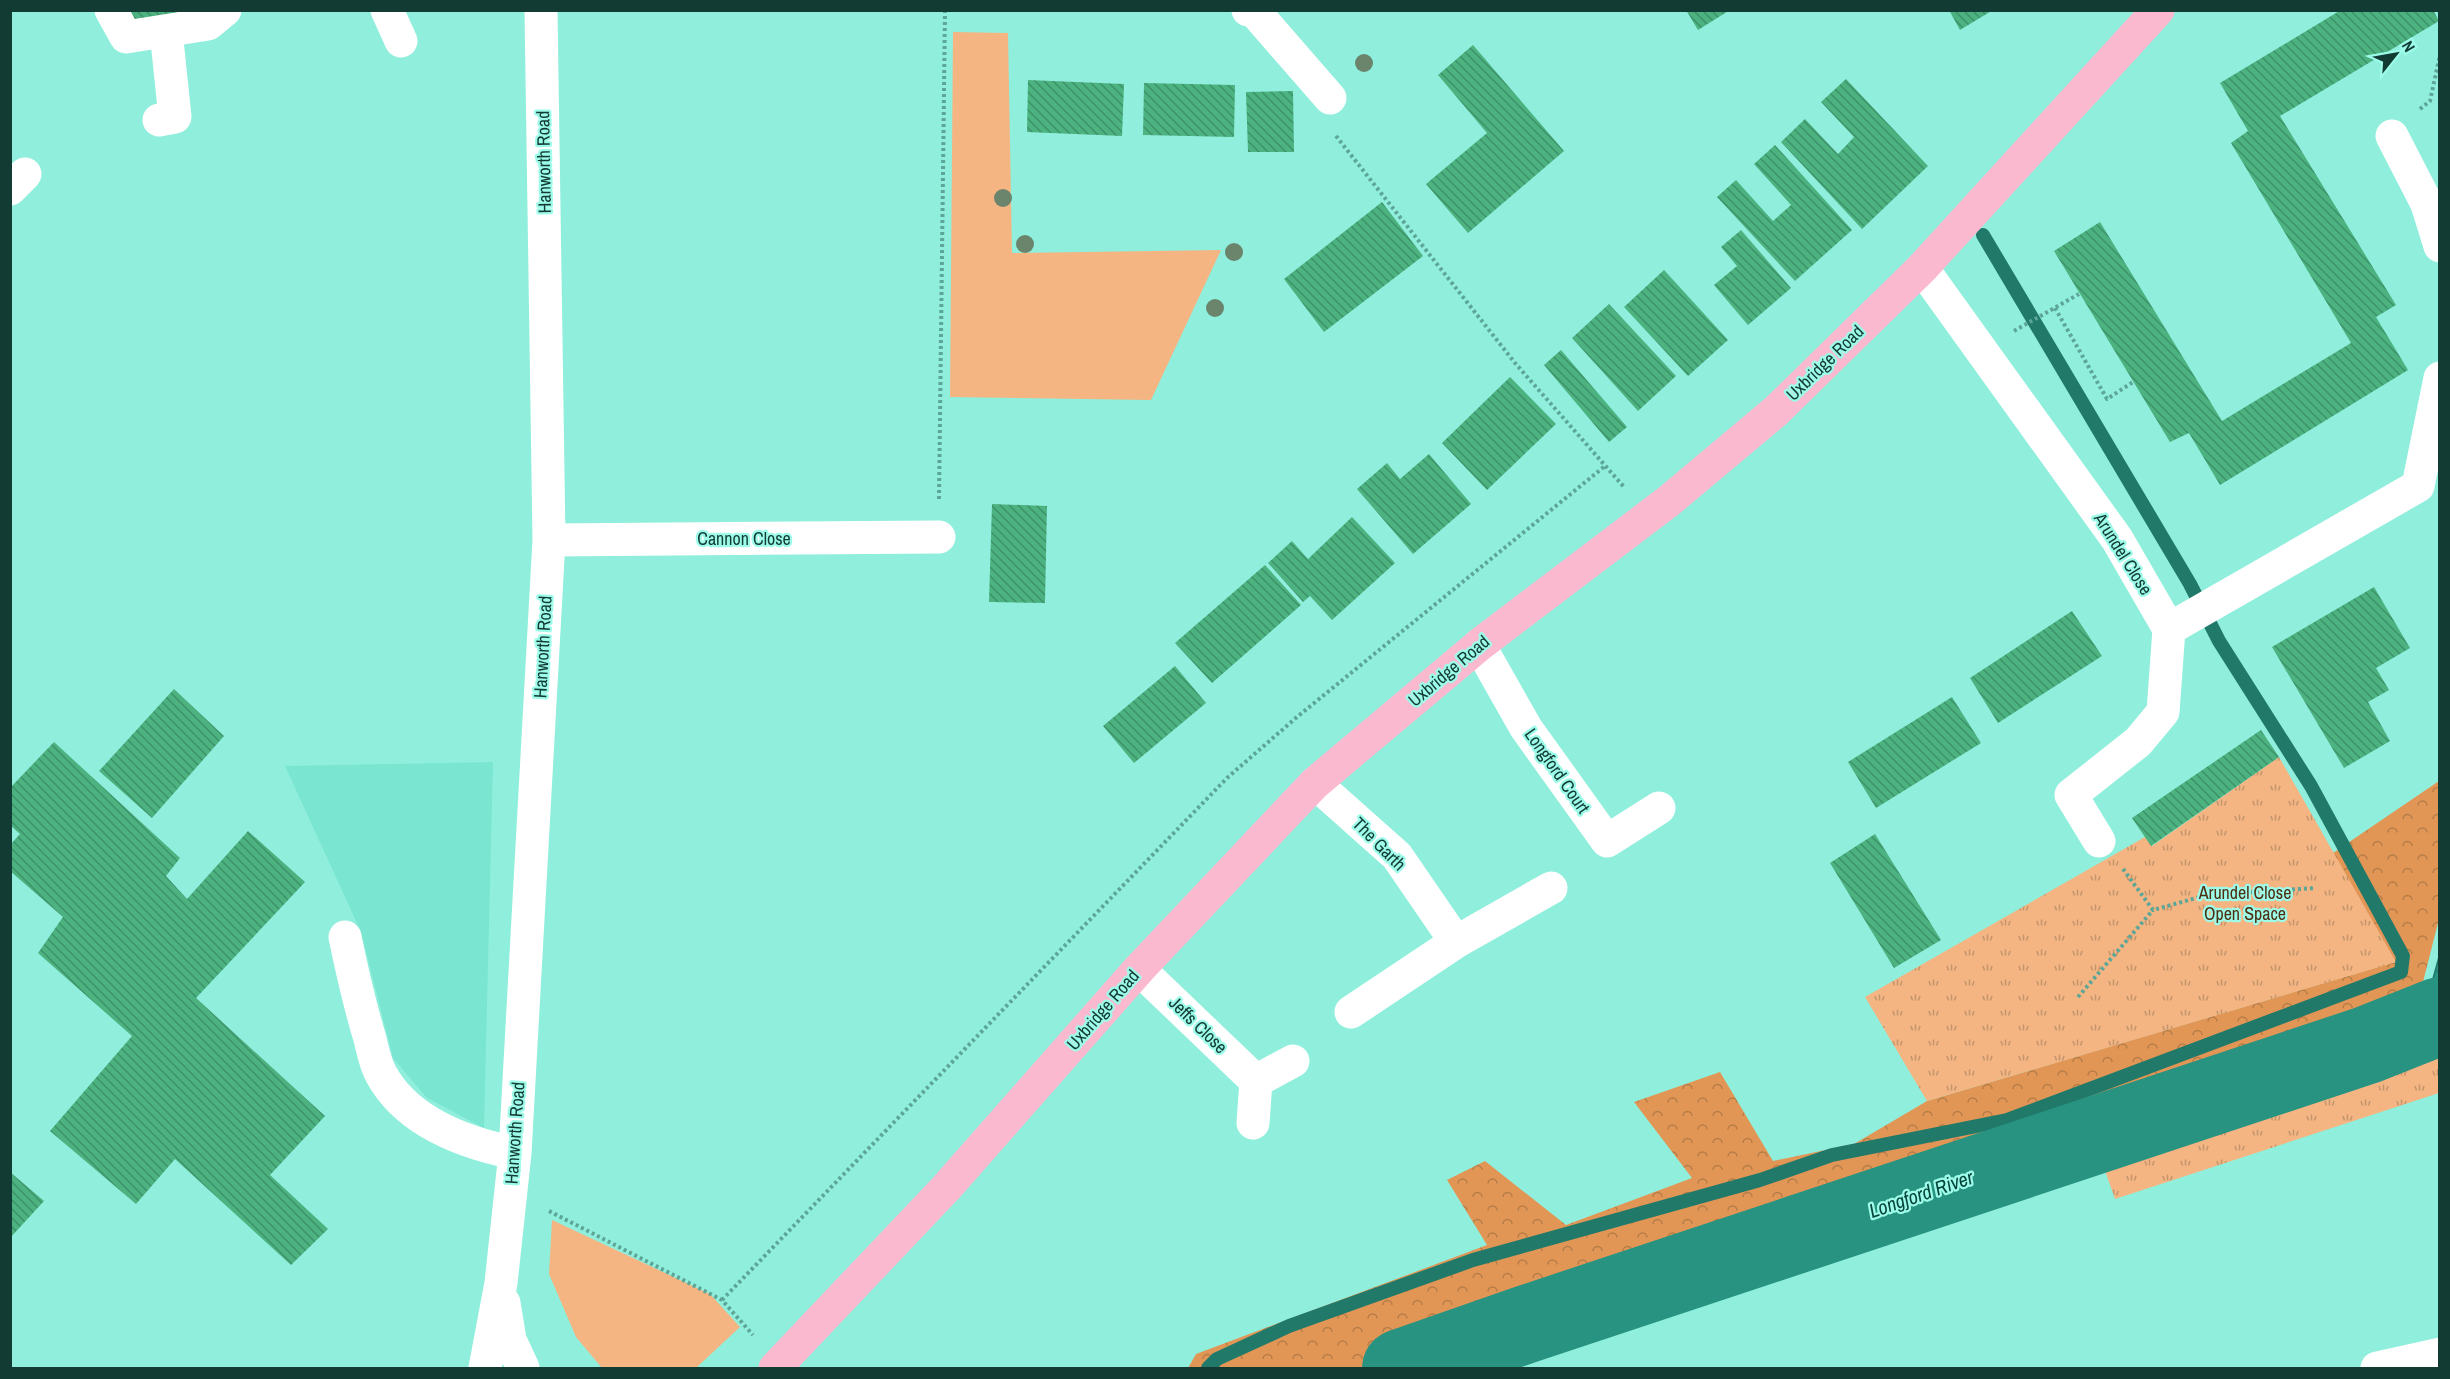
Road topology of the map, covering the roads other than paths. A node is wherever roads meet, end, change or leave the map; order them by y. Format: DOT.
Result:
graph roads {
  1 [pos="225,10"];
  2 [pos="387,10"];
  3 [pos="541,10"];
  4 [pos="1248,10"];
  5 [pos="2158,10"];
  6 [pos="118,24"];
  7 [pos="166,31"];
  8 [pos="401,41"];
  9 [pos="1329,98"];
  10 [pos="159,120"];
  11 [pos="2392,136"];
  12 [pos="2433,199"];
  13 [pos="2439,246"];
  14 [pos="1922,268"];
  15 [pos="2439,378"];
  16 [pos="939,537"];
  17 [pos="549,540"];
  18 [pos="2179,623"];
  19 [pos="1479,645"];
  20 [pos="1315,783"];
  21 [pos="1659,808"];
  22 [pos="2099,841"];
  23 [pos="1551,888"];
  24 [pos="345,937"];
  25 [pos="1456,942"];
  26 [pos="1139,969"];
  27 [pos="1352,1012"];
  28 [pos="1293,1061"];
  29 [pos="1256,1082"];
  30 [pos="1253,1123"];
  31 [pos="515,1153"];
  32 [pos="501,1283"];
  33 [pos="2439,1354"];
  34 [pos="485,1368"];
  35 [pos="523,1368"];
  36 [pos="775,1368"];
  37 [pos="2377,1368"];
  1 -- 7 [label="street"];
  2 -- 8 [label="street"];
  3 -- 17 [label="street, Hanworth Road"];
  4 -- 9 [label="street"];
  5 -- 14 [label="main road, Uxbridge Road"];
  6 -- 7 [label="street"];
  7 -- 10 [label="street"];
  11 -- 12 [label="street"];
  12 -- 13 [label="street"];
  14 -- 18 [label="street, Arundel Close"];
  14 -- 19 [label="main road, Uxbridge Road"];
  15 -- 18 [label="street"];
  16 -- 17 [label="street, Cannon Close"];
  17 -- 31 [label="street, Hanworth Road"];
  18 -- 22 [label="street"];
  19 -- 20 [label="main road, Uxbridge Road"];
  19 -- 21 [label="street, Longford Court"];
  20 -- 25 [label="street, The Garth"];
  20 -- 26 [label="main road, Uxbridge Road"];
  23 -- 25 [label="street"];
  24 -- 31 [label="street"];
  25 -- 27 [label="street"];
  26 -- 29 [label="street, Jeffs Close"];
  26 -- 36 [label="main road, Uxbridge Road"];
  28 -- 29 [label="street"];
  29 -- 30 [label="street"];
  31 -- 32 [label="street, Hanworth Road"];
  32 -- 34 [label="street, Hanworth Road"];
  32 -- 35 [label="street, Hanworth Road"];
  33 -- 37 [label="street"];
}
